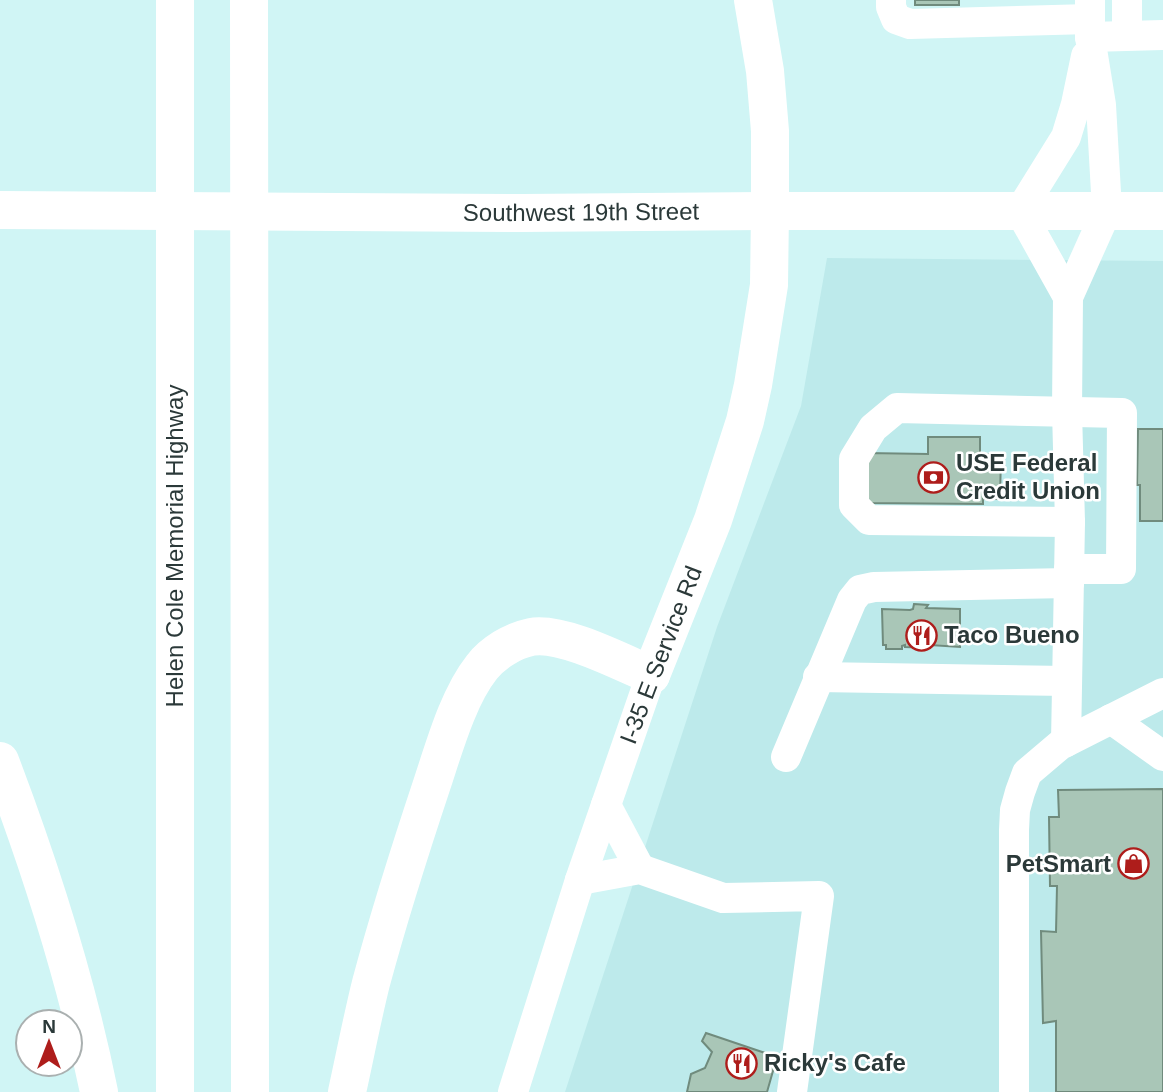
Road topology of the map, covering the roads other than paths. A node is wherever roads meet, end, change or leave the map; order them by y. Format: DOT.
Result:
graph roads {
  1 [pos="175,0"];
  2 [pos="249,0"];
  3 [pos="753,0"];
  4 [pos="891,0"];
  5 [pos="1127,0"];
  6 [pos="1012,11"];
  7 [pos="1090,19"];
  8 [pos="1127,35"];
  9 [pos="1163,35"];
  10 [pos="0,209"];
  11 [pos="1107,210"];
  12 [pos="770,211"];
  13 [pos="1020,211"];
  14 [pos="1163,211"];
  15 [pos="1068,297"];
  16 [pos="1068,411"];
  17 [pos="1070,522"];
  18 [pos="1069,576"];
  19 [pos="651,674"];
  20 [pos="818,677"];
  21 [pos="1067,681"];
  22 [pos="1163,693"];
  23 [pos="1111,719"];
  24 [pos="1066,742"];
  25 [pos="1163,756"];
  26 [pos="786,757"];
  27 [pos="0,761"];
  28 [pos="606,805"];
  29 [pos="640,869"];
  30 [pos="580,880"];
  31 [pos="99,1092"];
  32 [pos="175,1092"];
  33 [pos="250,1092"];
  34 [pos="347,1092"];
  35 [pos="513,1092"];
  36 [pos="792,1092"];
  37 [pos="1014,1092"];
  1 -- 32 [label="main road, Helen Cole Memorial Highway"];
  2 -- 33 [label="main road"];
  3 -- 12 [label="main road, I-35 E Service Rd"];
  4 -- 6 [label="street"];
  5 -- 8 [label="street"];
  6 -- 7 [label="street"];
  7 -- 8 [label="street"];
  7 -- 11 [label="street"];
  7 -- 13 [label="street"];
  8 -- 9 [label="street"];
  10 -- 12 [label="main road, Southwest 19th Street"];
  11 -- 13 [label="main road, Southwest 19th Street"];
  11 -- 14 [label="main road, Southwest 19th Street"];
  11 -- 15 [label="street"];
  12 -- 13 [label="main road, Southwest 19th Street"];
  12 -- 19 [label="main road, I-35 E Service Rd"];
  13 -- 15 [label="street"];
  15 -- 16 [label="street"];
  16 -- 17 [label="street"];
  16 -- 17 [label="street"];
  16 -- 18 [label="street"];
  17 -- 18 [label="street"];
  18 -- 20 [label="street"];
  18 -- 21 [label="street"];
  19 -- 28 [label="street, I-35 E Service Rd"];
  19 -- 34 [label="main road"];
  20 -- 21 [label="street"];
  20 -- 26 [label="street"];
  21 -- 24 [label="street"];
  22 -- 23 [label="street"];
  23 -- 24 [label="street"];
  23 -- 25 [label="street"];
  24 -- 37 [label="street"];
  27 -- 31 [label="main road"];
  28 -- 29 [label="street"];
  28 -- 30 [label="street, I-35 E Service Rd"];
  29 -- 30 [label="street"];
  29 -- 36 [label="street"];
  30 -- 35 [label="street, I-35 E Service Rd"];
}
